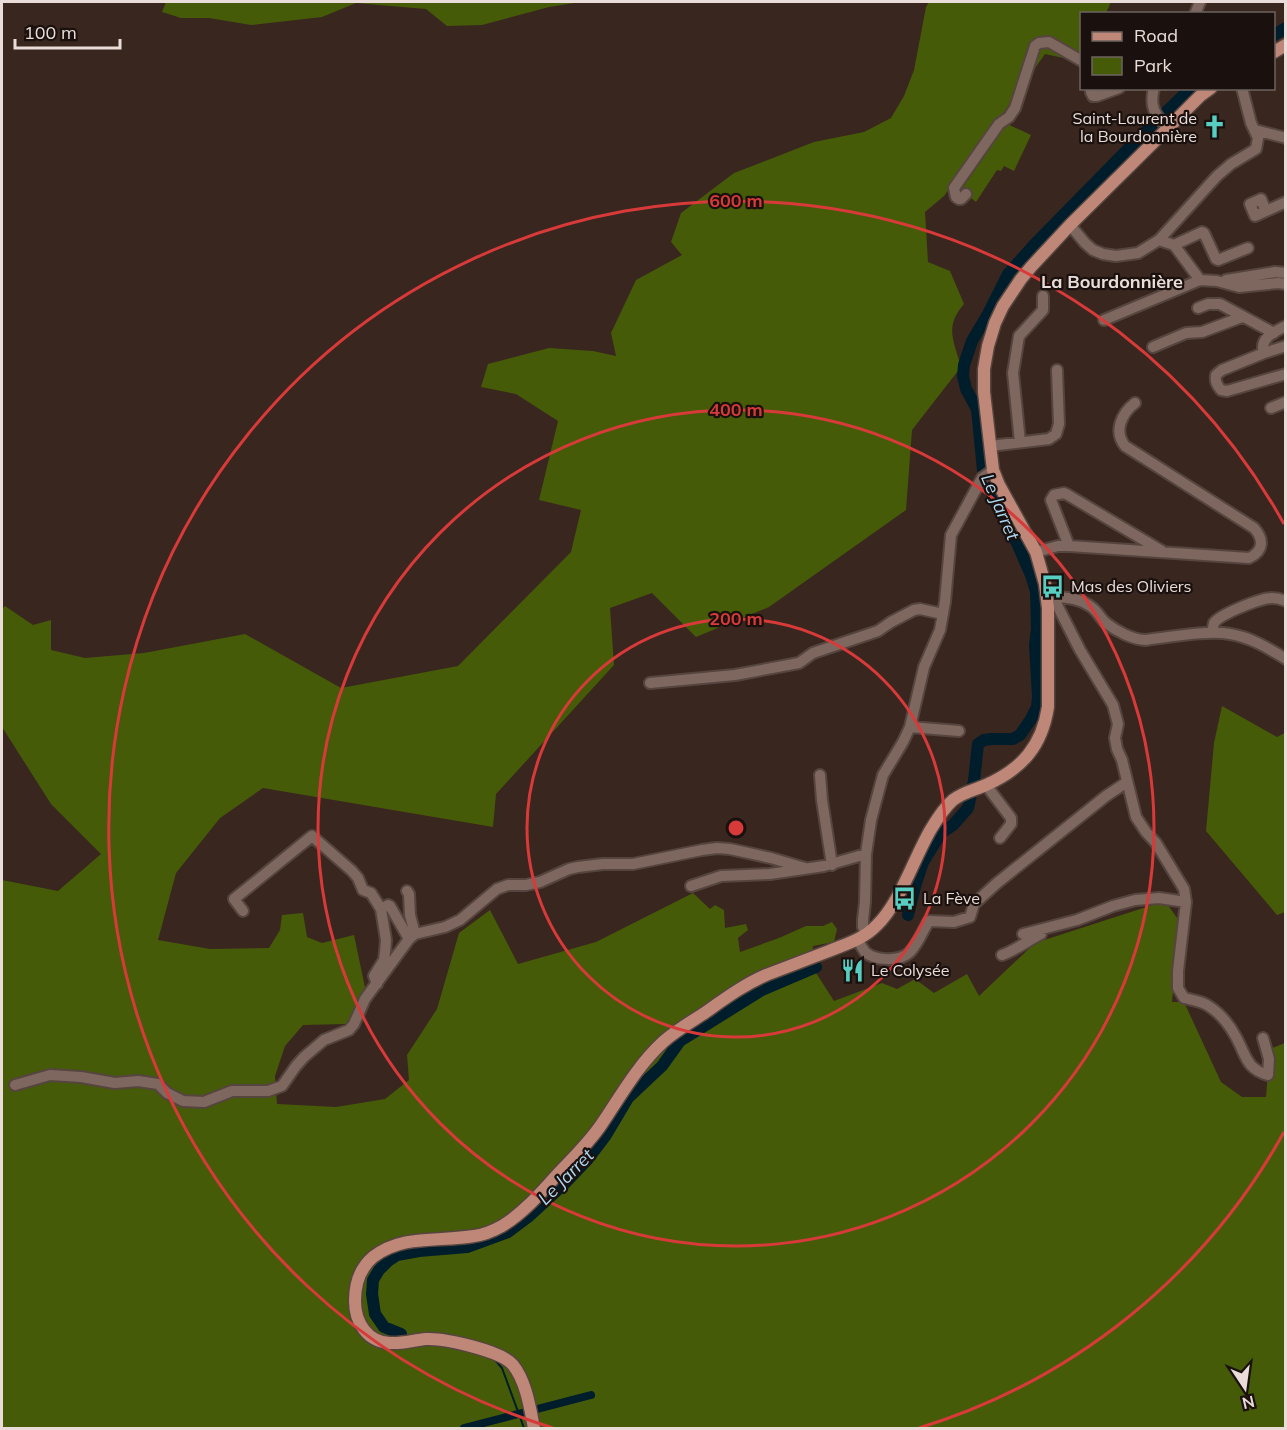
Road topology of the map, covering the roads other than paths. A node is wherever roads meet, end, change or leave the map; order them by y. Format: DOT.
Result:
graph roads {
  1 [pos="1080,59"];
  2 [pos="1092,90"];
  3 [pos="1114,90"];
  4 [pos="1154,90"];
  5 [pos="1208,90"];
  6 [pos="1243,90"];
  7 [pos="1163,122"];
  8 [pos="1255,130"];
  9 [pos="1286,138"];
  10 [pos="966,194"];
  11 [pos="1286,202"];
  12 [pos="1266,211"];
  13 [pos="1176,222"];
  14 [pos="1070,225"];
  15 [pos="1159,240"];
  16 [pos="1174,246"];
  17 [pos="1248,248"];
  18 [pos="1286,273"];
  19 [pos="1200,280"];
  20 [pos="1216,281"];
  21 [pos="1286,284"];
  22 [pos="1043,297"];
  23 [pos="1198,308"];
  24 [pos="1242,317"];
  25 [pos="1104,320"];
  26 [pos="1286,326"];
  27 [pos="1274,333"];
  28 [pos="1286,346"];
  29 [pos="1153,347"];
  30 [pos="1264,353"];
  31 [pos="1057,370"];
  32 [pos="1286,374"];
  33 [pos="1286,402"];
  34 [pos="1135,403"];
  35 [pos="1271,408"];
  36 [pos="1020,442"];
  37 [pos="990,446"];
  38 [pos="988,474"];
  39 [pos="1069,546"];
  40 [pos="1036,552"];
  41 [pos="1165,552"];
  42 [pos="1050,596"];
  43 [pos="1286,601"];
  44 [pos="943,614"];
  45 [pos="1212,633"];
  46 [pos="1286,659"];
  47 [pos="650,683"];
  48 [pos="910,727"];
  49 [pos="959,731"];
  50 [pos="820,775"];
  51 [pos="1128,782"];
  52 [pos="982,787"];
  53 [pos="1000,838"];
  54 [pos="866,854"];
  55 [pos="832,865"];
  56 [pos="805,868"];
  57 [pos="691,886"];
  58 [pos="407,891"];
  59 [pos="1186,902"];
  60 [pos="381,909"];
  61 [pos="243,911"];
  62 [pos="1054,927"];
  63 [pos="1023,934"];
  64 [pos="412,936"];
  65 [pos="862,937"];
  66 [pos="1002,955"];
  67 [pos="377,984"];
  68 [pos="1263,1038"];
  69 [pos="15,1085"];
  70 [pos="534,1428"];
  1 -- 10 [label="street"];
  2 -- 3 [label="street"];
  4 -- 7 [label="street"];
  5 -- 7 [label="main road"];
  6 -- 8 [label="street"];
  7 -- 14 [label="main road"];
  8 -- 9 [label="street"];
  8 -- 13 [label="street"];
  11 -- 12 [label="street"];
  13 -- 15 [label="street"];
  13 -- 16 [label="street"];
  14 -- 15 [label="street"];
  14 -- 37 [label="main road"];
  15 -- 16 [label="street"];
  16 -- 17 [label="street"];
  16 -- 19 [label="street"];
  18 -- 20 [label="street"];
  19 -- 20 [label="street"];
  19 -- 25 [label="street"];
  20 -- 21 [label="street"];
  22 -- 36 [label="street"];
  23 -- 24 [label="street"];
  24 -- 27 [label="street"];
  24 -- 29 [label="street"];
  26 -- 27 [label="street"];
  27 -- 30 [label="street"];
  28 -- 30 [label="street"];
  30 -- 32 [label="street"];
  31 -- 36 [label="street"];
  33 -- 35 [label="street"];
  34 -- 41 [label="street"];
  36 -- 37 [label="street"];
  37 -- 38 [label="main road"];
  38 -- 40 [label="main road"];
  38 -- 44 [label="street"];
  39 -- 40 [label="street"];
  39 -- 41 [label="street"];
  39 -- 41 [label="street"];
  40 -- 42 [label="main road"];
  42 -- 45 [label="street"];
  42 -- 51 [label="street"];
  42 -- 52 [label="main road"];
  43 -- 45 [label="street"];
  44 -- 47 [label="street"];
  44 -- 48 [label="street"];
  45 -- 46 [label="street"];
  48 -- 49 [label="street"];
  48 -- 54 [label="street"];
  50 -- 55 [label="street"];
  51 -- 59 [label="street"];
  51 -- 65 [label="street"];
  52 -- 53 [label="street"];
  52 -- 65 [label="main road"];
  54 -- 55 [label="street"];
  54 -- 65 [label="street"];
  55 -- 56 [label="street"];
  56 -- 57 [label="street"];
  56 -- 64 [label="street"];
  58 -- 64 [label="street"];
  59 -- 62 [label="street"];
  59 -- 68 [label="street"];
  60 -- 61 [label="street"];
  60 -- 64 [label="street"];
  60 -- 67 [label="street"];
  62 -- 63 [label="street"];
  62 -- 66 [label="street"];
  64 -- 67 [label="street"];
  65 -- 70 [label="main road"];
  67 -- 69 [label="street"];
}
